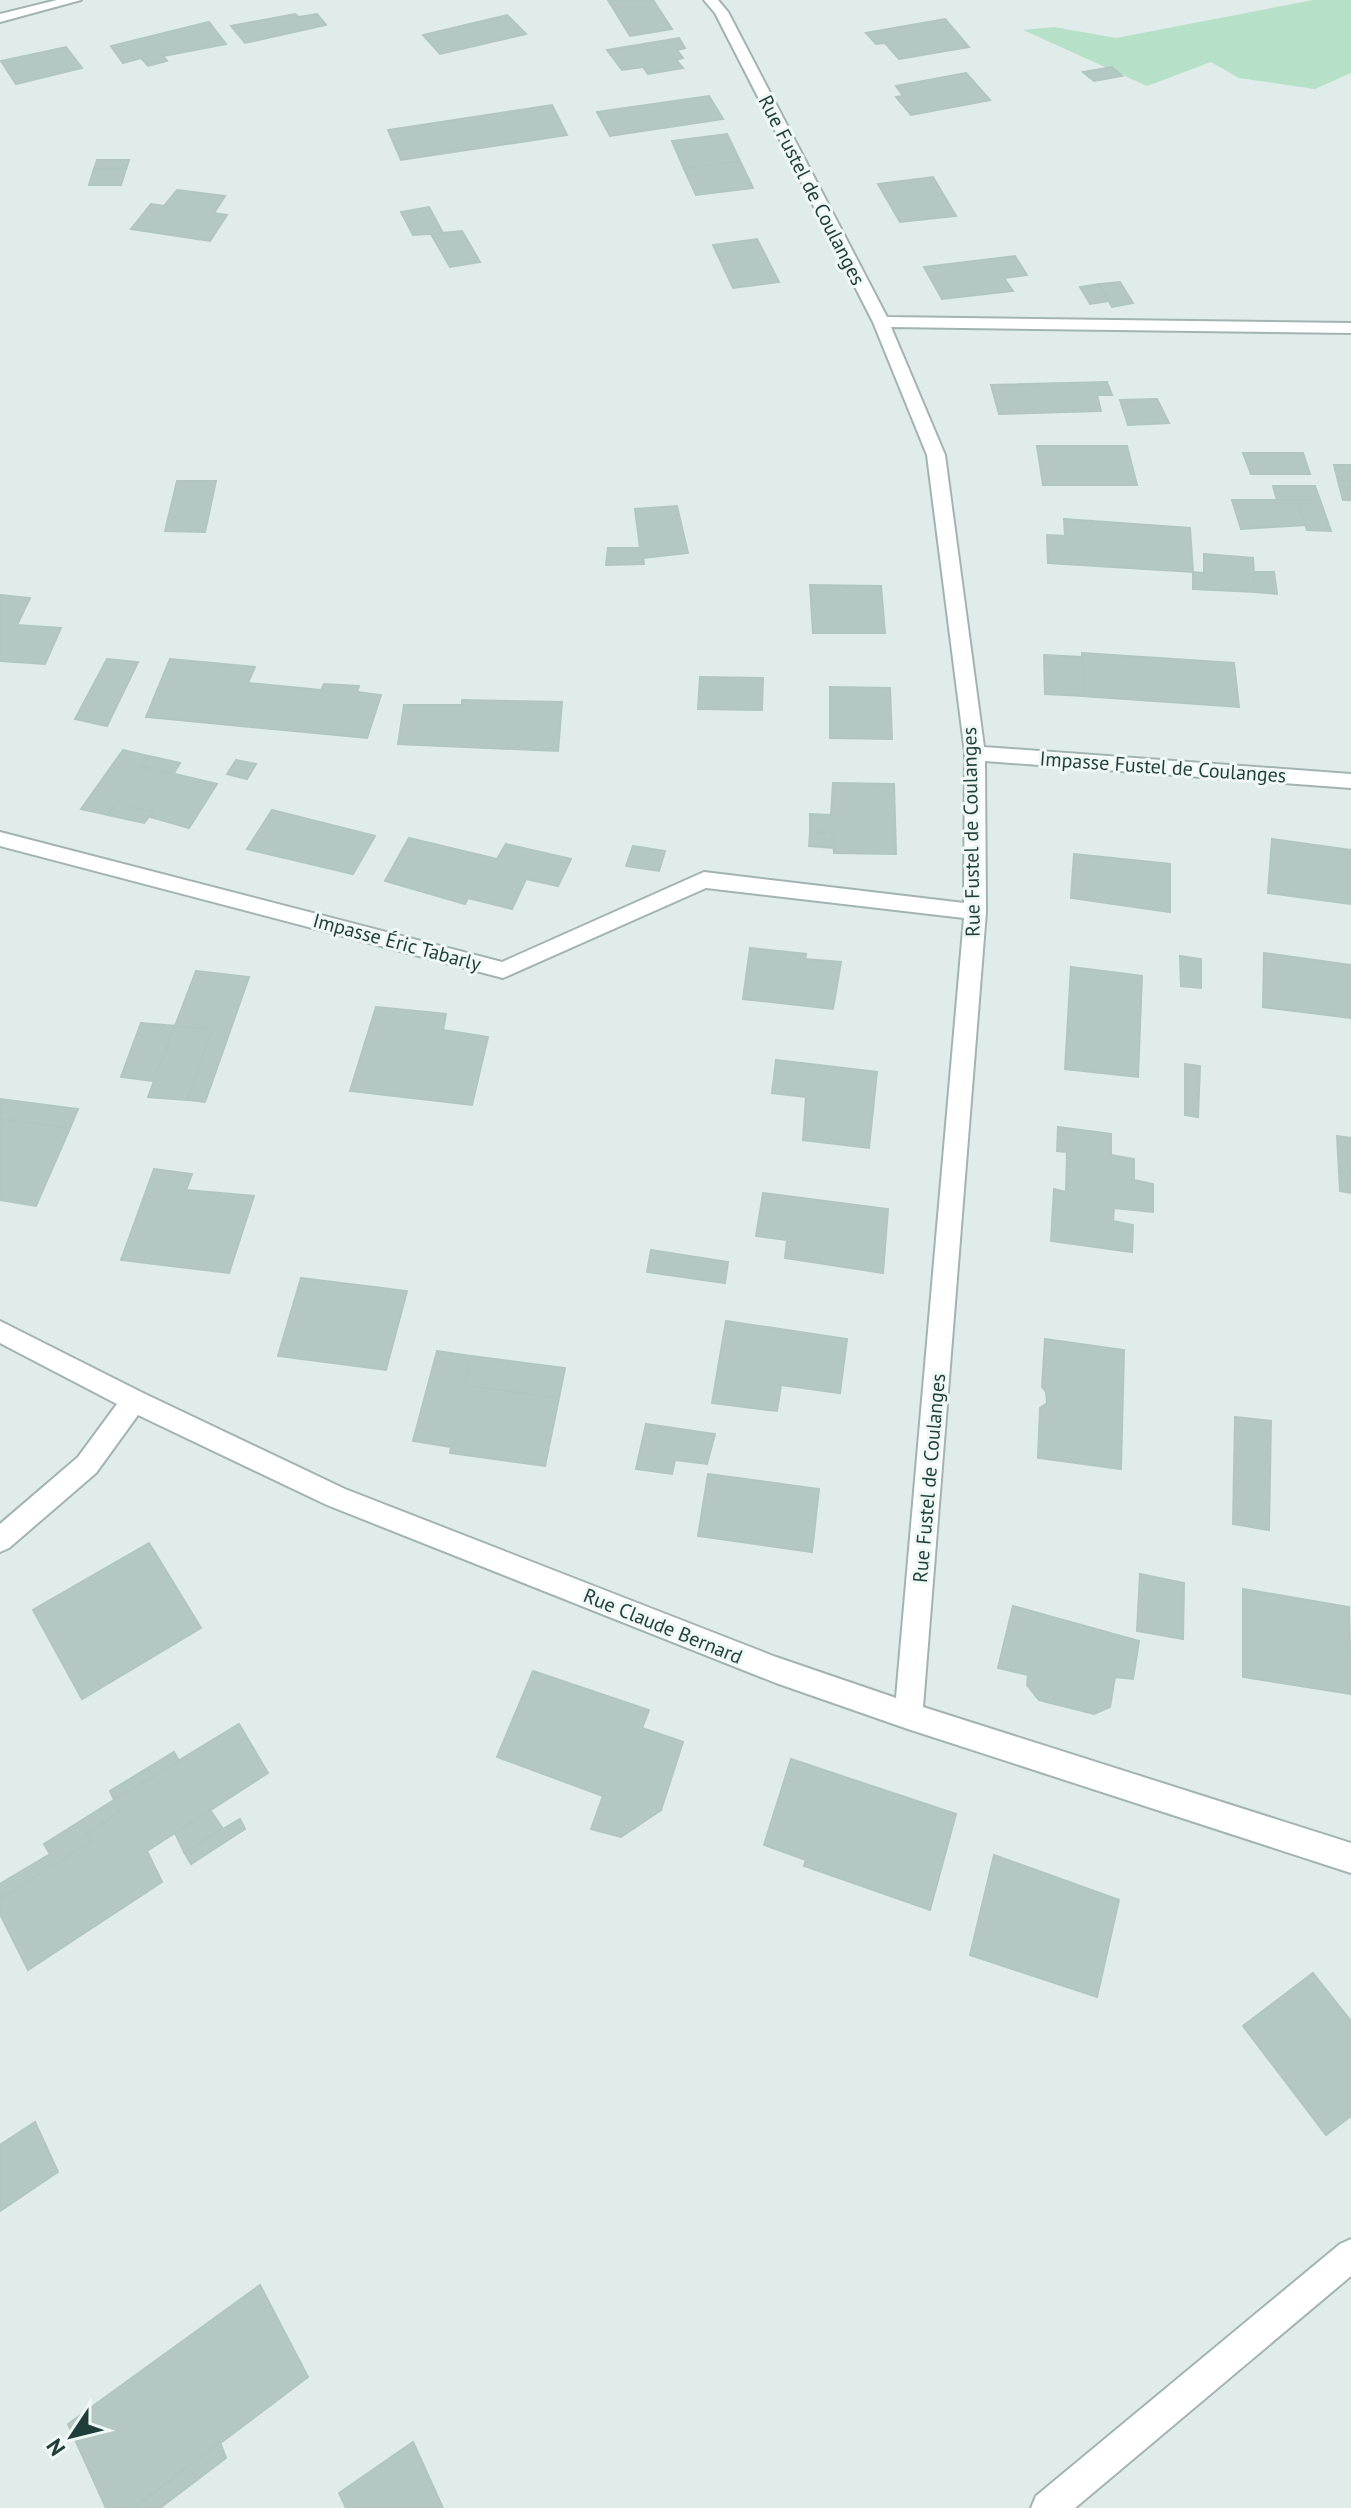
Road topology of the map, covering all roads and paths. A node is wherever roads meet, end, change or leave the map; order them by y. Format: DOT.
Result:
graph roads {
  1 [pos="74,0"];
  2 [pos="711,0"];
  3 [pos="0,18"];
  4 [pos="881,322"];
  5 [pos="1351,328"];
  6 [pos="975,753"];
  7 [pos="1351,781"];
  8 [pos="0,839"];
  9 [pos="975,912"];
  10 [pos="0,1331"];
  11 [pos="134,1401"];
  12 [pos="0,1540"];
  13 [pos="908,1716"];
  14 [pos="1351,1858"];
  15 [pos="1351,2255"];
  16 [pos="1048,2508"];
  1 -- 3 [label="street"];
  2 -- 4 [label="street, Rue Fustel de Coulanges"];
  4 -- 5 [label="street"];
  4 -- 6 [label="street, Rue Fustel de Coulanges"];
  6 -- 7 [label="street, Impasse Fustel de Coulanges"];
  6 -- 9 [label="street, Rue Fustel de Coulanges"];
  8 -- 9 [label="street, Impasse Éric Tabarly"];
  9 -- 13 [label="street, Rue Fustel de Coulanges"];
  10 -- 11 [label="street, Rue Claude Bernard"];
  11 -- 12 [label="street"];
  11 -- 13 [label="street, Rue Claude Bernard"];
  13 -- 14 [label="street, Rue Claude Bernard"];
  15 -- 16 [label="street"];
}
